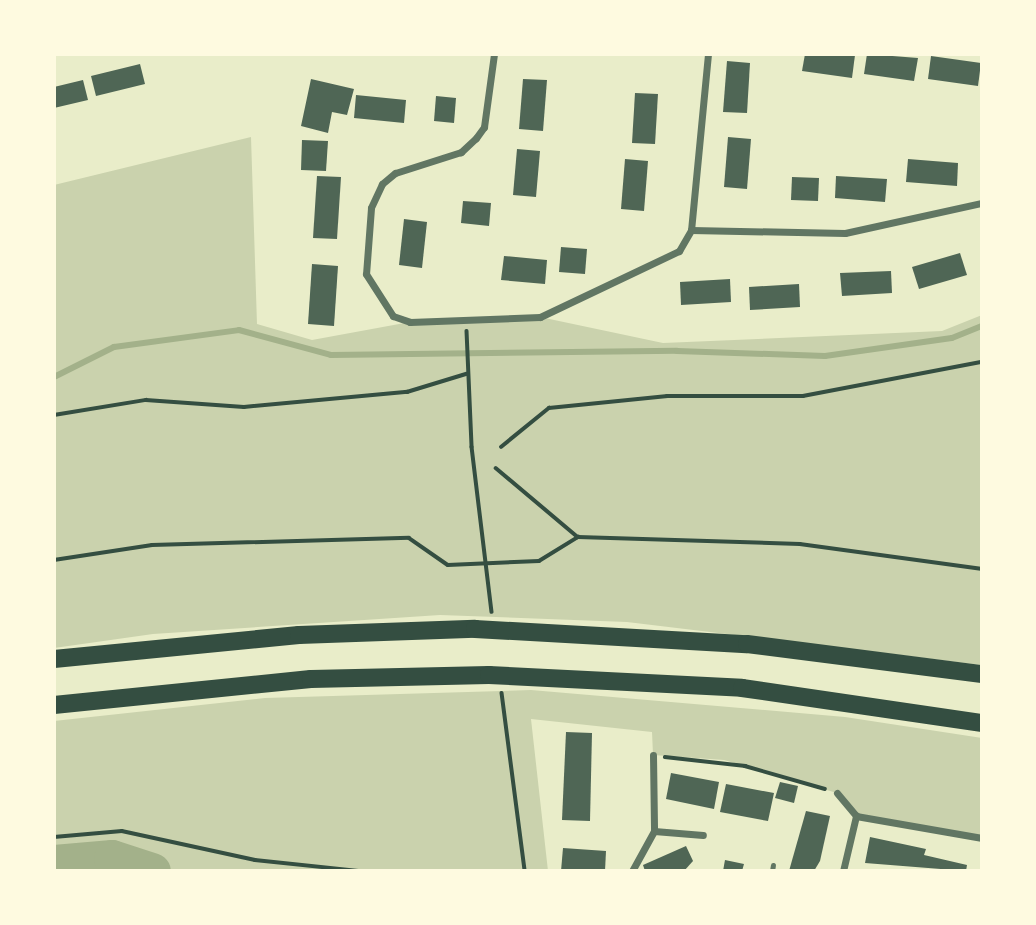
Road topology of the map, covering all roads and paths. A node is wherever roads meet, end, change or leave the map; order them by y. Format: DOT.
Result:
graph roads {
  1 [pos="494,54"];
  2 [pos="708,54"];
  3 [pos="982,203"];
  4 [pos="691,230"];
  5 [pos="467,322"];
  6 [pos="982,362"];
  7 [pos="466,374"];
  8 [pos="54,415"];
  9 [pos="501,447"];
  10 [pos="496,468"];
  11 [pos="578,537"];
  12 [pos="54,560"];
  13 [pos="982,569"];
  14 [pos="493,622"];
  15 [pos="54,659"];
  16 [pos="982,674"];
  17 [pos="501,689"];
  18 [pos="54,705"];
  19 [pos="982,723"];
  20 [pos="653,755"];
  21 [pos="837,793"];
  22 [pos="856,816"];
  23 [pos="654,831"];
  24 [pos="703,835"];
  25 [pos="54,837"];
  26 [pos="982,838"];
  27 [pos="360,871"];
  28 [pos="525,871"];
  29 [pos="632,871"];
  30 [pos="843,871"];
  1 -- 5 [label="street"];
  2 -- 4 [label="street"];
  3 -- 4 [label="street"];
  4 -- 5 [label="street"];
  5 -- 7 [label="path"];
  6 -- 9 [label="path"];
  7 -- 8 [label="path"];
  7 -- 14 [label="path"];
  10 -- 11 [label="path"];
  11 -- 12 [label="path"];
  11 -- 13 [label="path"];
  15 -- 16 [label="highway"];
  17 -- 28 [label="path"];
  18 -- 19 [label="highway"];
  20 -- 21 [label="path"];
  20 -- 23 [label="street"];
  21 -- 22 [label="street"];
  22 -- 26 [label="street"];
  22 -- 30 [label="street"];
  23 -- 24 [label="street"];
  23 -- 29 [label="street"];
  25 -- 27 [label="path"];
}
